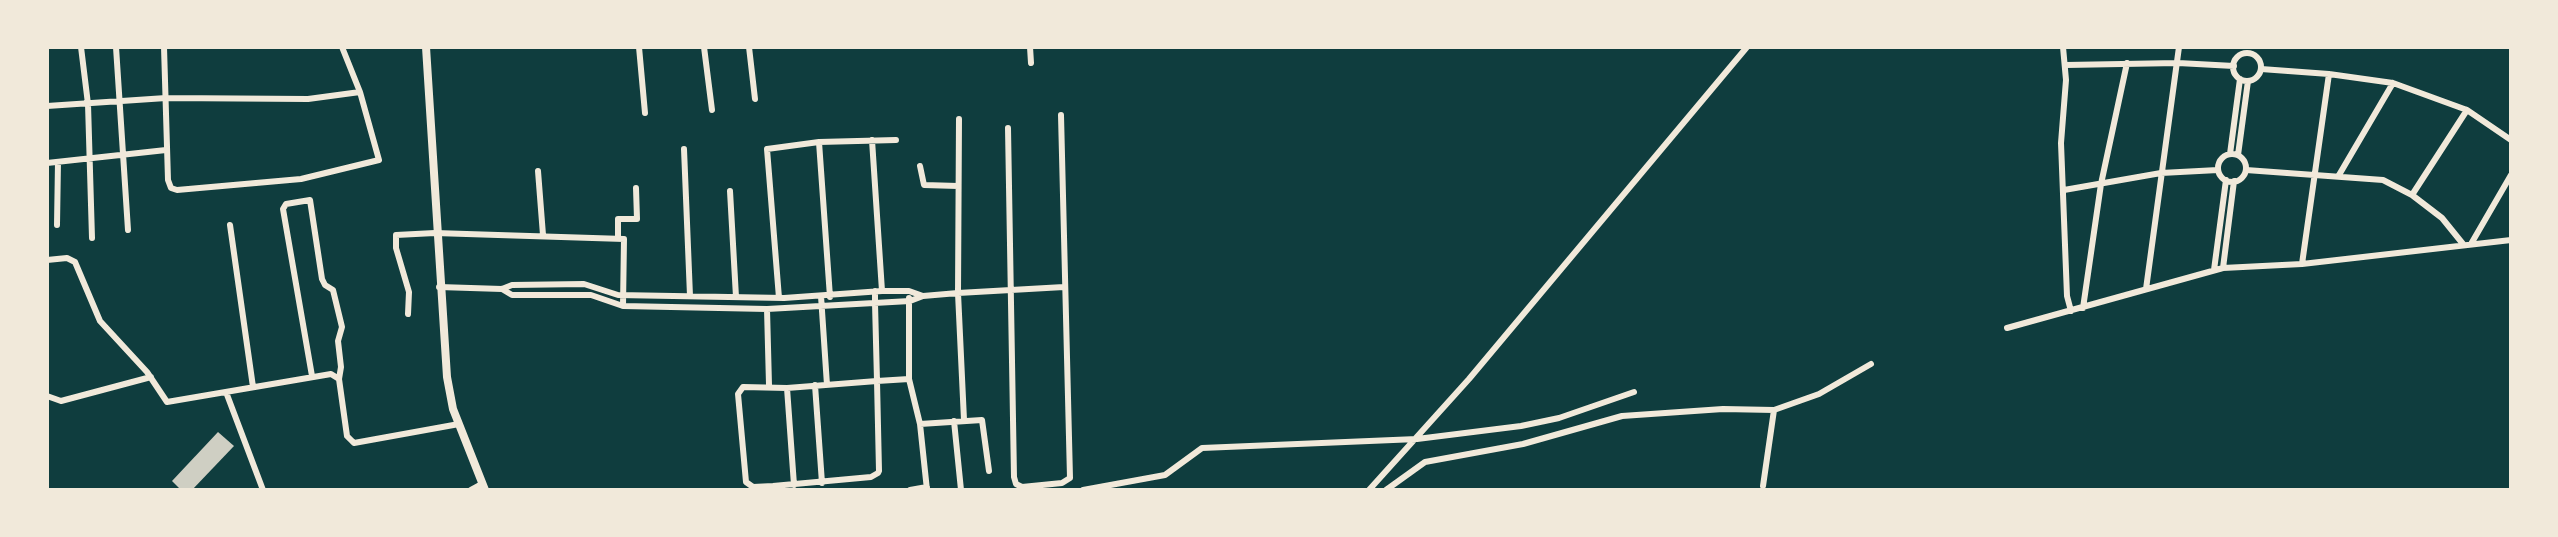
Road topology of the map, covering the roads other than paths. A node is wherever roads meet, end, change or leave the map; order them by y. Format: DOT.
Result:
graph roads {
  1 [pos="81,47"];
  2 [pos="116,47"];
  3 [pos="164,47"];
  4 [pos="342,47"];
  5 [pos="426,47"];
  6 [pos="639,47"];
  7 [pos="704,47"];
  8 [pos="749,47"];
  9 [pos="1030,47"];
  10 [pos="1747,47"];
  11 [pos="2063,47"];
  12 [pos="2179,47"];
  13 [pos="2250,50"];
  14 [pos="2127,63"];
  15 [pos="2178,63"];
  16 [pos="1031,64"];
  17 [pos="2066,65"];
  18 [pos="2234,65"];
  19 [pos="2261,69"];
  20 [pos="2329,74"];
  21 [pos="2240,79"];
  22 [pos="2248,81"];
  23 [pos="2393,83"];
  24 [pos="360,92"];
  25 [pos="166,98"];
  26 [pos="755,99"];
  27 [pos="121,102"];
  28 [pos="88,104"];
  29 [pos="47,106"];
  30 [pos="712,110"];
  31 [pos="2467,110"];
  32 [pos="645,113"];
  33 [pos="1061,115"];
  34 [pos="959,119"];
  35 [pos="1008,128"];
  36 [pos="872,140"];
  37 [pos="895,140"];
  38 [pos="2511,140"];
  39 [pos="819,142"];
  40 [pos="684,149"];
  41 [pos="166,150"];
  42 [pos="124,153"];
  43 [pos="2230,154"];
  44 [pos="2238,155"];
  45 [pos="91,157"];
  46 [pos="58,162"];
  47 [pos="47,163"];
  48 [pos="920,166"];
  49 [pos="2218,170"];
  50 [pos="2246,170"];
  51 [pos="538,171"];
  52 [pos="2161,173"];
  53 [pos="2314,174"];
  54 [pos="2511,175"];
  55 [pos="2339,176"];
  56 [pos="2226,180"];
  57 [pos="2234,181"];
  58 [pos="2101,184"];
  59 [pos="958,186"];
  60 [pos="636,188"];
  61 [pos="2064,190"];
  62 [pos="730,191"];
  63 [pos="2412,195"];
  64 [pos="57,225"];
  65 [pos="230,225"];
  66 [pos="128,230"];
  67 [pos="436,233"];
  68 [pos="543,235"];
  69 [pos="92,238"];
  70 [pos="618,238"];
  71 [pos="2511,240"];
  72 [pos="2463,244"];
  73 [pos="2471,244"];
  74 [pos="47,260"];
  75 [pos="2302,264"];
  76 [pos="2223,268"];
  77 [pos="2214,270"];
  78 [pos="439,287"];
  79 [pos="1064,287"];
  80 [pos="502,289"];
  81 [pos="2146,289"];
  82 [pos="1010,290"];
  83 [pos="878,291"];
  84 [pos="909,291"];
  85 [pos="958,293"];
  86 [pos="623,295"];
  87 [pos="830,295"];
  88 [pos="690,296"];
  89 [pos="821,296"];
  90 [pos="923,296"];
  91 [pos="734,297"];
  92 [pos="779,298"];
  93 [pos="909,302"];
  94 [pos="875,303"];
  95 [pos="623,306"];
  96 [pos="821,306"];
  97 [pos="830,306"];
  98 [pos="732,308"];
  99 [pos="2083,308"];
  100 [pos="767,309"];
  101 [pos="2071,311"];
  102 [pos="408,314"];
  103 [pos="2007,328"];
  104 [pos="1871,364"];
  105 [pos="312,376"];
  106 [pos="151,377"];
  107 [pos="339,379"];
  108 [pos="909,379"];
  109 [pos="877,381"];
  110 [pos="827,385"];
  111 [pos="769,386"];
  112 [pos="815,386"];
  113 [pos="253,387"];
  114 [pos="787,388"];
  115 [pos="226,392"];
  116 [pos="1634,392"];
  117 [pos="47,396"];
  118 [pos="1774,410"];
  119 [pos="964,420"];
  120 [pos="954,421"];
  121 [pos="459,424"];
  122 [pos="920,424"];
  123 [pos="1417,439"];
  124 [pos="989,471"];
  125 [pos="822,483"];
  126 [pos="794,485"];
  127 [pos="1763,486"];
  128 [pos="484,487"];
  129 [pos="927,489"];
  130 [pos="262,490"];
  131 [pos="471,490"];
  132 [pos="910,490"];
  133 [pos="961,490"];
  134 [pos="1083,490"];
  135 [pos="1369,490"];
  136 [pos="1386,490"];
  1 -- 28 [label="street"];
  2 -- 27 [label="street"];
  3 -- 25 [label="street"];
  4 -- 24 [label="street"];
  5 -- 67 [label="main road"];
  6 -- 32 [label="street"];
  7 -- 30 [label="street"];
  8 -- 26 [label="street"];
  9 -- 16 [label="street"];
  10 -- 123 [label="street"];
  11 -- 17 [label="street"];
  12 -- 15 [label="street"];
  13 -- 18 [label="street"];
  13 -- 19 [label="street"];
  14 -- 15 [label="street"];
  14 -- 17 [label="street"];
  14 -- 58 [label="street"];
  15 -- 18 [label="street"];
  15 -- 52 [label="street"];
  17 -- 61 [label="street"];
  18 -- 21 [label="street"];
  19 -- 20 [label="street"];
  19 -- 22 [label="street"];
  20 -- 23 [label="street"];
  20 -- 53 [label="street"];
  21 -- 22 [label="street"];
  21 -- 43 [label="street"];
  22 -- 44 [label="street"];
  23 -- 31 [label="street"];
  23 -- 55 [label="street"];
  24 -- 25 [label="street"];
  24 -- 41 [label="street"];
  25 -- 27 [label="street"];
  25 -- 41 [label="street"];
  27 -- 28 [label="street"];
  27 -- 42 [label="street"];
  28 -- 29 [label="street"];
  28 -- 45 [label="street"];
  31 -- 38 [label="street"];
  31 -- 63 [label="street"];
  33 -- 79 [label="street"];
  34 -- 59 [label="street"];
  35 -- 82 [label="street"];
  36 -- 37 [label="street"];
  36 -- 39 [label="street"];
  36 -- 83 [label="street"];
  39 -- 87 [label="street"];
  39 -- 92 [label="street"];
  40 -- 88 [label="street"];
  41 -- 42 [label="street"];
  42 -- 45 [label="street"];
  42 -- 66 [label="street"];
  43 -- 44 [label="street"];
  43 -- 49 [label="street"];
  44 -- 50 [label="street"];
  45 -- 46 [label="street"];
  45 -- 69 [label="street"];
  46 -- 47 [label="street"];
  46 -- 64 [label="street"];
  48 -- 59 [label="street"];
  49 -- 52 [label="street"];
  49 -- 56 [label="street"];
  50 -- 53 [label="street"];
  50 -- 57 [label="street"];
  51 -- 68 [label="street"];
  52 -- 58 [label="street"];
  52 -- 81 [label="street"];
  53 -- 55 [label="street"];
  53 -- 75 [label="street"];
  54 -- 73 [label="street"];
  55 -- 63 [label="street"];
  56 -- 57 [label="street"];
  56 -- 77 [label="street"];
  57 -- 76 [label="street"];
  58 -- 61 [label="street"];
  58 -- 99 [label="street"];
  59 -- 85 [label="street"];
  60 -- 70 [label="street"];
  61 -- 101 [label="street"];
  62 -- 91 [label="street"];
  63 -- 72 [label="street"];
  65 -- 113 [label="street"];
  67 -- 68 [label="street"];
  67 -- 78 [label="main road"];
  67 -- 102 [label="street"];
  68 -- 70 [label="street"];
  70 -- 86 [label="street"];
  71 -- 73 [label="street"];
  72 -- 73 [label="street"];
  72 -- 75 [label="street"];
  74 -- 106 [label="street"];
  75 -- 76 [label="street"];
  76 -- 77 [label="street"];
  77 -- 81 [label="street"];
  78 -- 80 [label="street"];
  78 -- 121 [label="main road"];
  79 -- 82 [label="street"];
  79 -- 82 [label="street"];
  80 -- 86 [label="street"];
  80 -- 95 [label="street"];
  81 -- 99 [label="street"];
  82 -- 85 [label="street"];
  83 -- 84 [label="street"];
  83 -- 87 [label="street"];
  83 -- 94 [label="street"];
  84 -- 90 [label="street"];
  84 -- 93 [label="street"];
  85 -- 90 [label="street"];
  85 -- 119 [label="street"];
  86 -- 88 [label="street"];
  86 -- 95 [label="street"];
  87 -- 89 [label="street"];
  87 -- 97 [label="street"];
  88 -- 91 [label="street"];
  89 -- 92 [label="street"];
  89 -- 96 [label="street"];
  90 -- 93 [label="street"];
  91 -- 92 [label="street"];
  91 -- 98 [label="street"];
  93 -- 94 [label="street"];
  93 -- 108 [label="street"];
  94 -- 97 [label="street"];
  94 -- 109 [label="street"];
  95 -- 98 [label="street"];
  96 -- 97 [label="street"];
  96 -- 100 [label="street"];
  96 -- 110 [label="street"];
  98 -- 100 [label="street"];
  99 -- 101 [label="street"];
  100 -- 111 [label="street"];
  101 -- 103 [label="street"];
  104 -- 118 [label="street"];
  105 -- 107 [label="street"];
  105 -- 107 [label="street"];
  105 -- 113 [label="street"];
  106 -- 115 [label="street"];
  106 -- 117 [label="street"];
  107 -- 121 [label="street"];
  108 -- 109 [label="street"];
  108 -- 122 [label="street"];
  109 -- 110 [label="street"];
  109 -- 125 [label="street"];
  110 -- 112 [label="street"];
  111 -- 114 [label="street"];
  111 -- 126 [label="street"];
  112 -- 114 [label="street"];
  112 -- 125 [label="street"];
  113 -- 115 [label="street"];
  114 -- 126 [label="street"];
  115 -- 130 [label="street"];
  116 -- 123 [label="street"];
  118 -- 127 [label="street"];
  118 -- 136 [label="street"];
  119 -- 120 [label="street"];
  119 -- 124 [label="street"];
  120 -- 122 [label="street"];
  120 -- 133 [label="street"];
  121 -- 128 [label="main road"];
  122 -- 129 [label="street"];
  123 -- 134 [label="street"];
  123 -- 135 [label="street"];
  125 -- 126 [label="street"];
  128 -- 131 [label="street"];
  129 -- 132 [label="street"];
}
